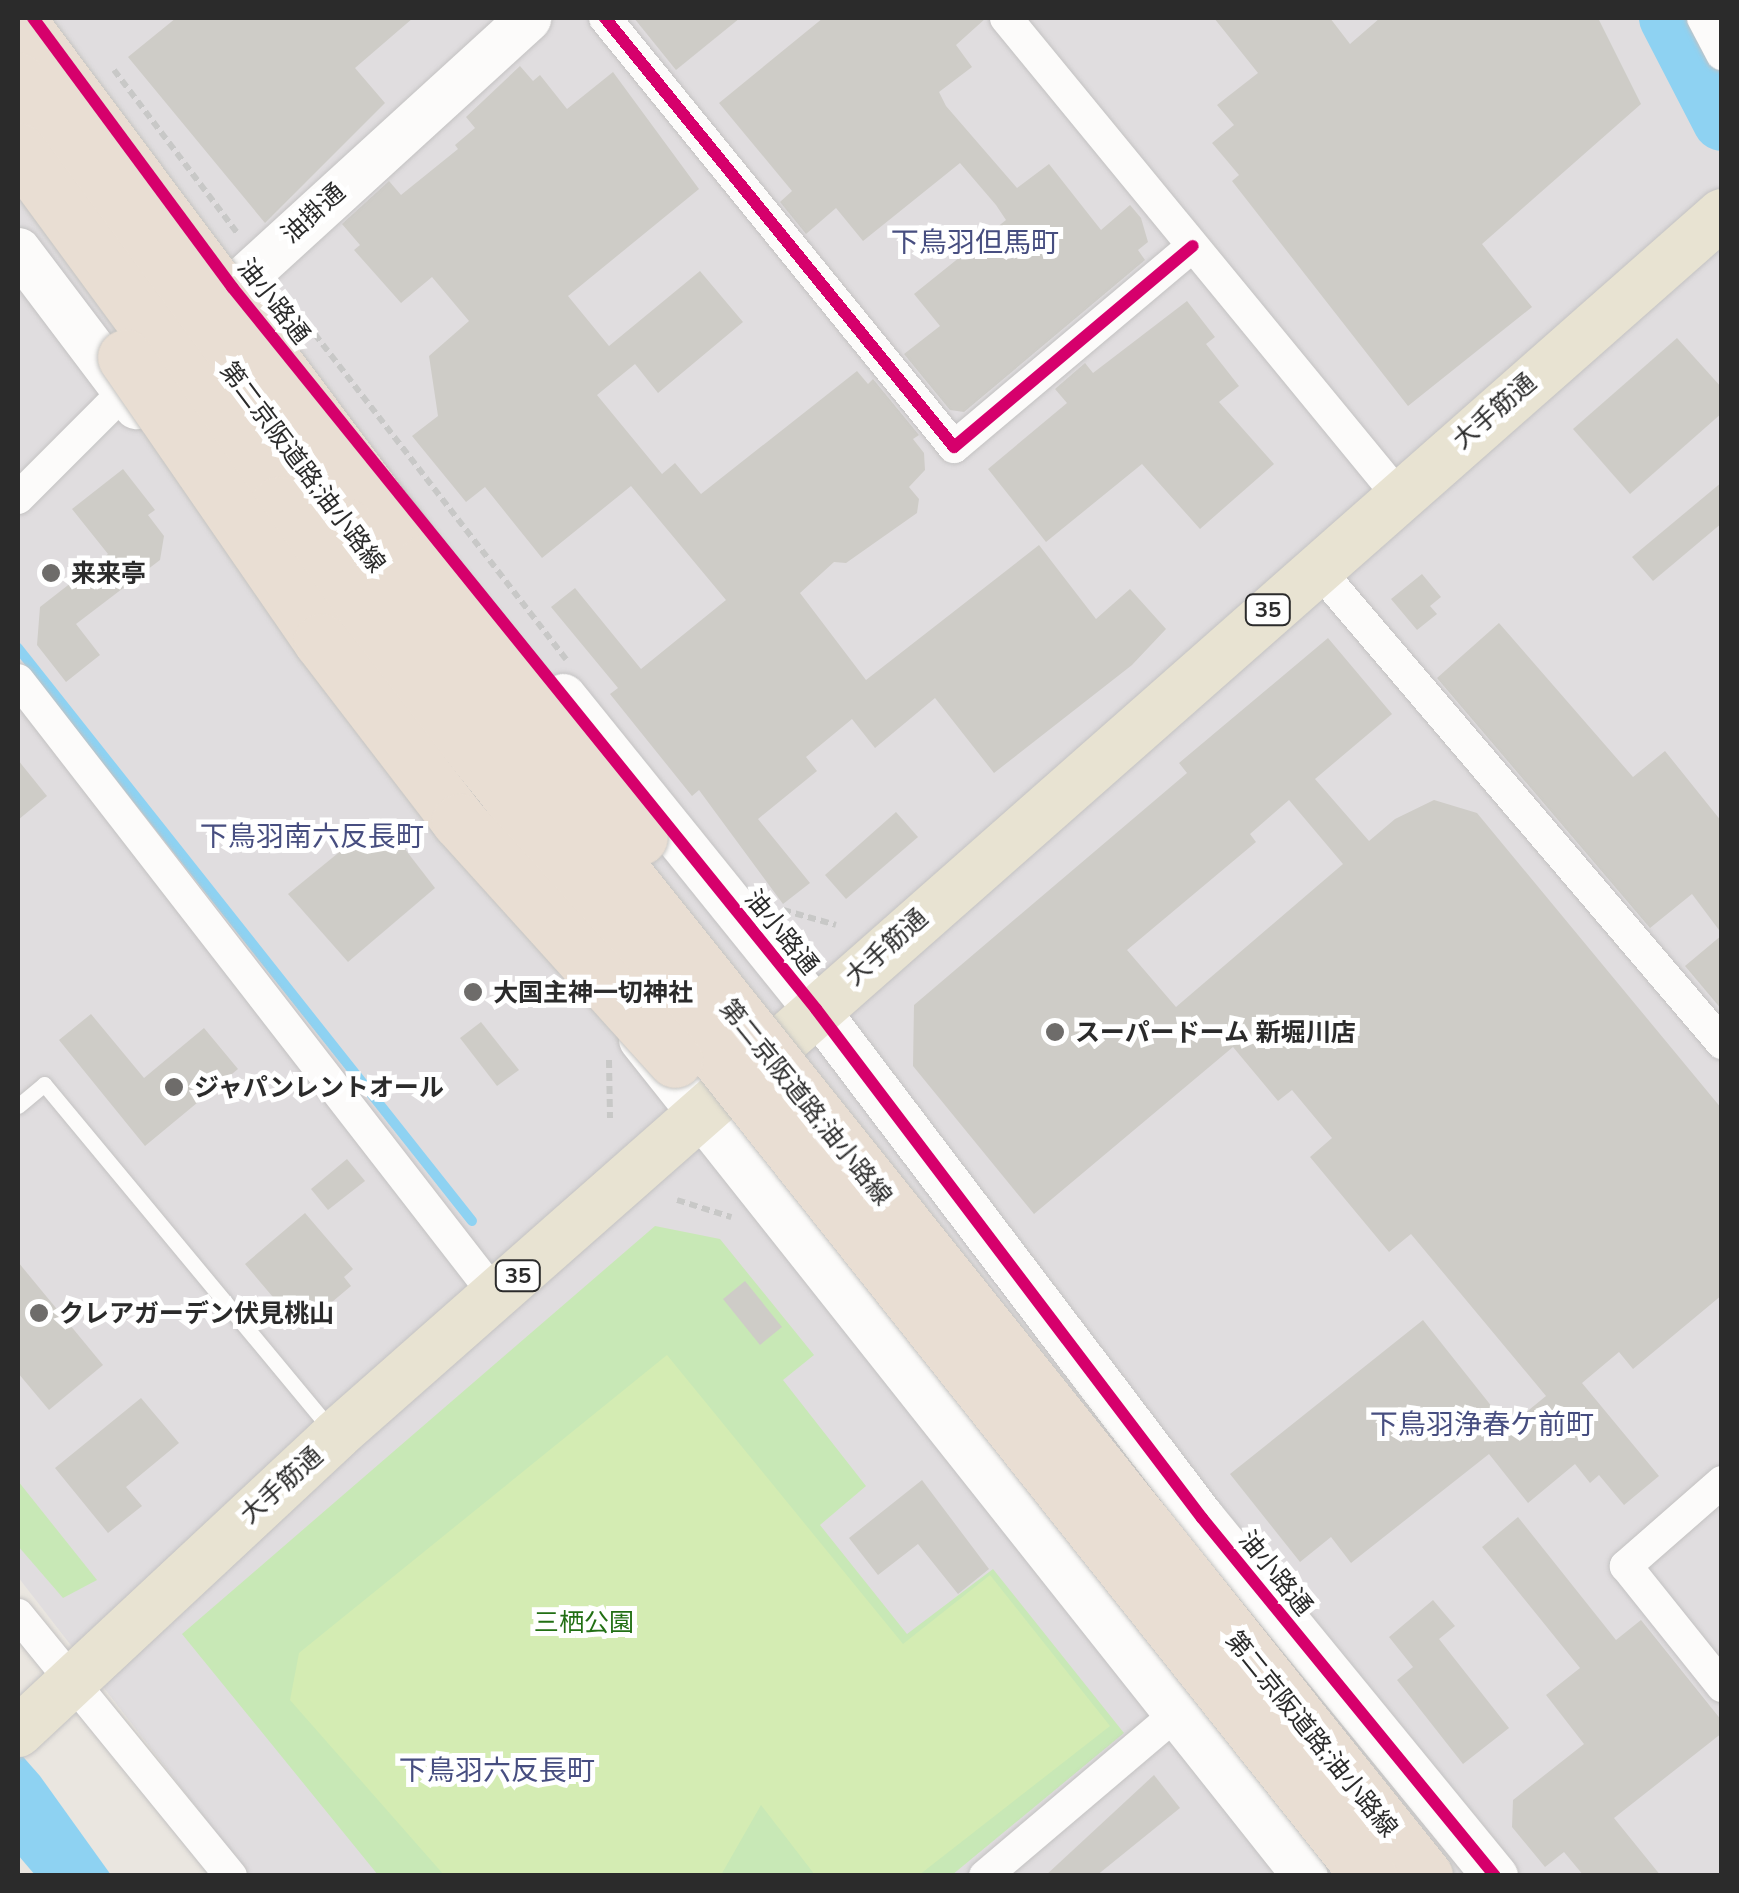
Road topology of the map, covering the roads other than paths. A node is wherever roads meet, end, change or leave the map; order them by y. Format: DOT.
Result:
graph roads {
  1 [pos="33,18"];
  2 [pos="528,18"];
  3 [pos="605,18"];
  4 [pos="1006,18"];
  5 [pos="1703,18"];
  6 [pos="18,20"];
  7 [pos="1722,54"];
  8 [pos="18,80"];
  9 [pos="18,150"];
  10 [pos="18,193"];
  11 [pos="1722,214"];
  12 [pos="1193,246"];
  13 [pos="18,250"];
  14 [pos="246,275"];
  15 [pos="124,392"];
  16 [pos="1398,494"];
  17 [pos="18,498"];
  18 [pos="1316,567"];
  19 [pos="18,680"];
  20 [pos="816,1009"];
  21 [pos="1722,1043"];
  22 [pos="18,1106"];
  23 [pos="700,1114"];
  24 [pos="908,1266"];
  25 [pos="496,1296"];
  26 [pos="336,1435"];
  27 [pos="1722,1482"];
  28 [pos="18,1614"];
  29 [pos="1722,1686"];
  30 [pos="63,1691"];
  31 [pos="1174,1715"];
  32 [pos="18,1732"];
  33 [pos="232,1876"];
  34 [pos="984,1876"];
  35 [pos="1304,1876"];
  36 [pos="1369,1876"];
  37 [pos="1425,1876"];
  38 [pos="1495,1876"];
  1 -- 14 [label="street, 油小路通"];
  2 -- 14 [label="street, 油掛通"];
  3 -- 12 [label="street"];
  4 -- 12 [label="street"];
  5 -- 7 [label="street"];
  6 -- 24 [label="highway, bridge"];
  8 -- 24 [label="highway, 第二京阪道路;油小路線, bridge"];
  9 -- 24 [label="highway, 第二京阪道路;油小路線, bridge"];
  10 -- 24 [label="highway, bridge"];
  11 -- 16 [label="main road, 大手筋通 / 35"];
  12 -- 16 [label="street"];
  13 -- 15 [label="street"];
  14 -- 15 [label="street, 油掛通"];
  14 -- 20 [label="street, 油小路通"];
  15 -- 17 [label="street, 油掛通"];
  15 -- 23 [label="street"];
  16 -- 18 [label="main road, 大手筋通 / 35"];
  18 -- 20 [label="main road, 大手筋通 / 35"];
  18 -- 21 [label="street"];
  19 -- 25 [label="street"];
  20 -- 23 [label="main road, 大手筋通 / 35"];
  20 -- 38 [label="street, 油小路通"];
  22 -- 26 [label="lane"];
  23 -- 25 [label="main road, 大手筋通 / 35"];
  23 -- 31 [label="street"];
  24 -- 36 [label="highway, 第二京阪道路;油小路線, bridge"];
  24 -- 37 [label="highway, 第二京阪道路;油小路線, bridge"];
  25 -- 26 [label="main road, 大手筋通 / 35"];
  26 -- 30 [label="main road, 大手筋通 / 35"];
  27 -- 29 [label="street"];
  28 -- 30 [label="street"];
  30 -- 32 [label="main road, 大手筋通 / 35"];
  30 -- 33 [label="street"];
  31 -- 34 [label="street"];
  31 -- 35 [label="street"];
}
